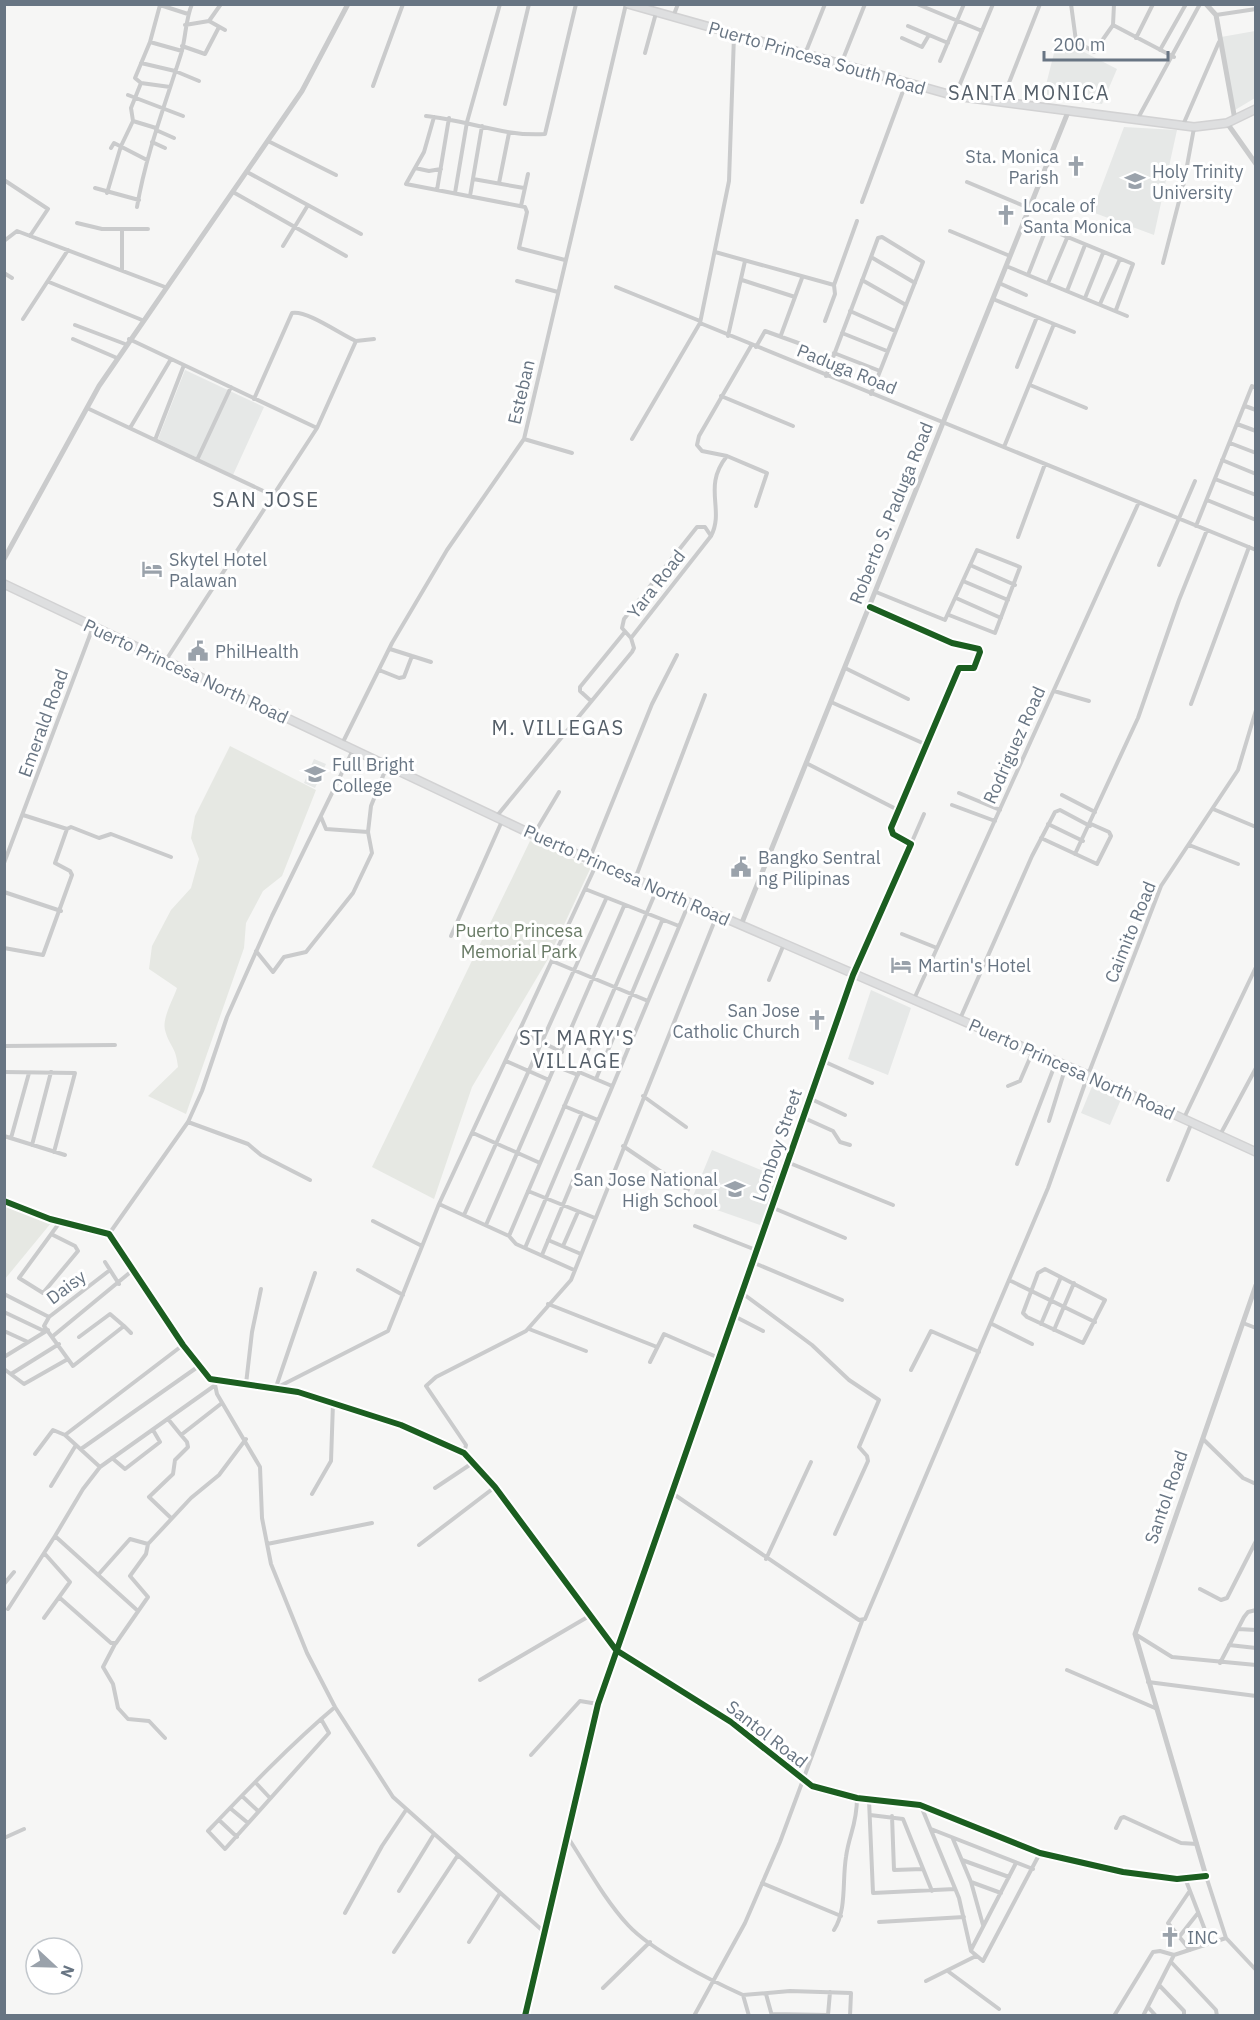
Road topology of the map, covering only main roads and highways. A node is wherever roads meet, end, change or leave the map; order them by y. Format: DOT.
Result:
graph roads {
  1 [pos="627,4"];
  2 [pos="1256,110"];
  3 [pos="4,584"];
  4 [pos="1256,1152"];
  1 -- 2 [label="main road, Puerto Princesa South Road"];
  3 -- 4 [label="main road, Puerto Princesa North Road"];
}
